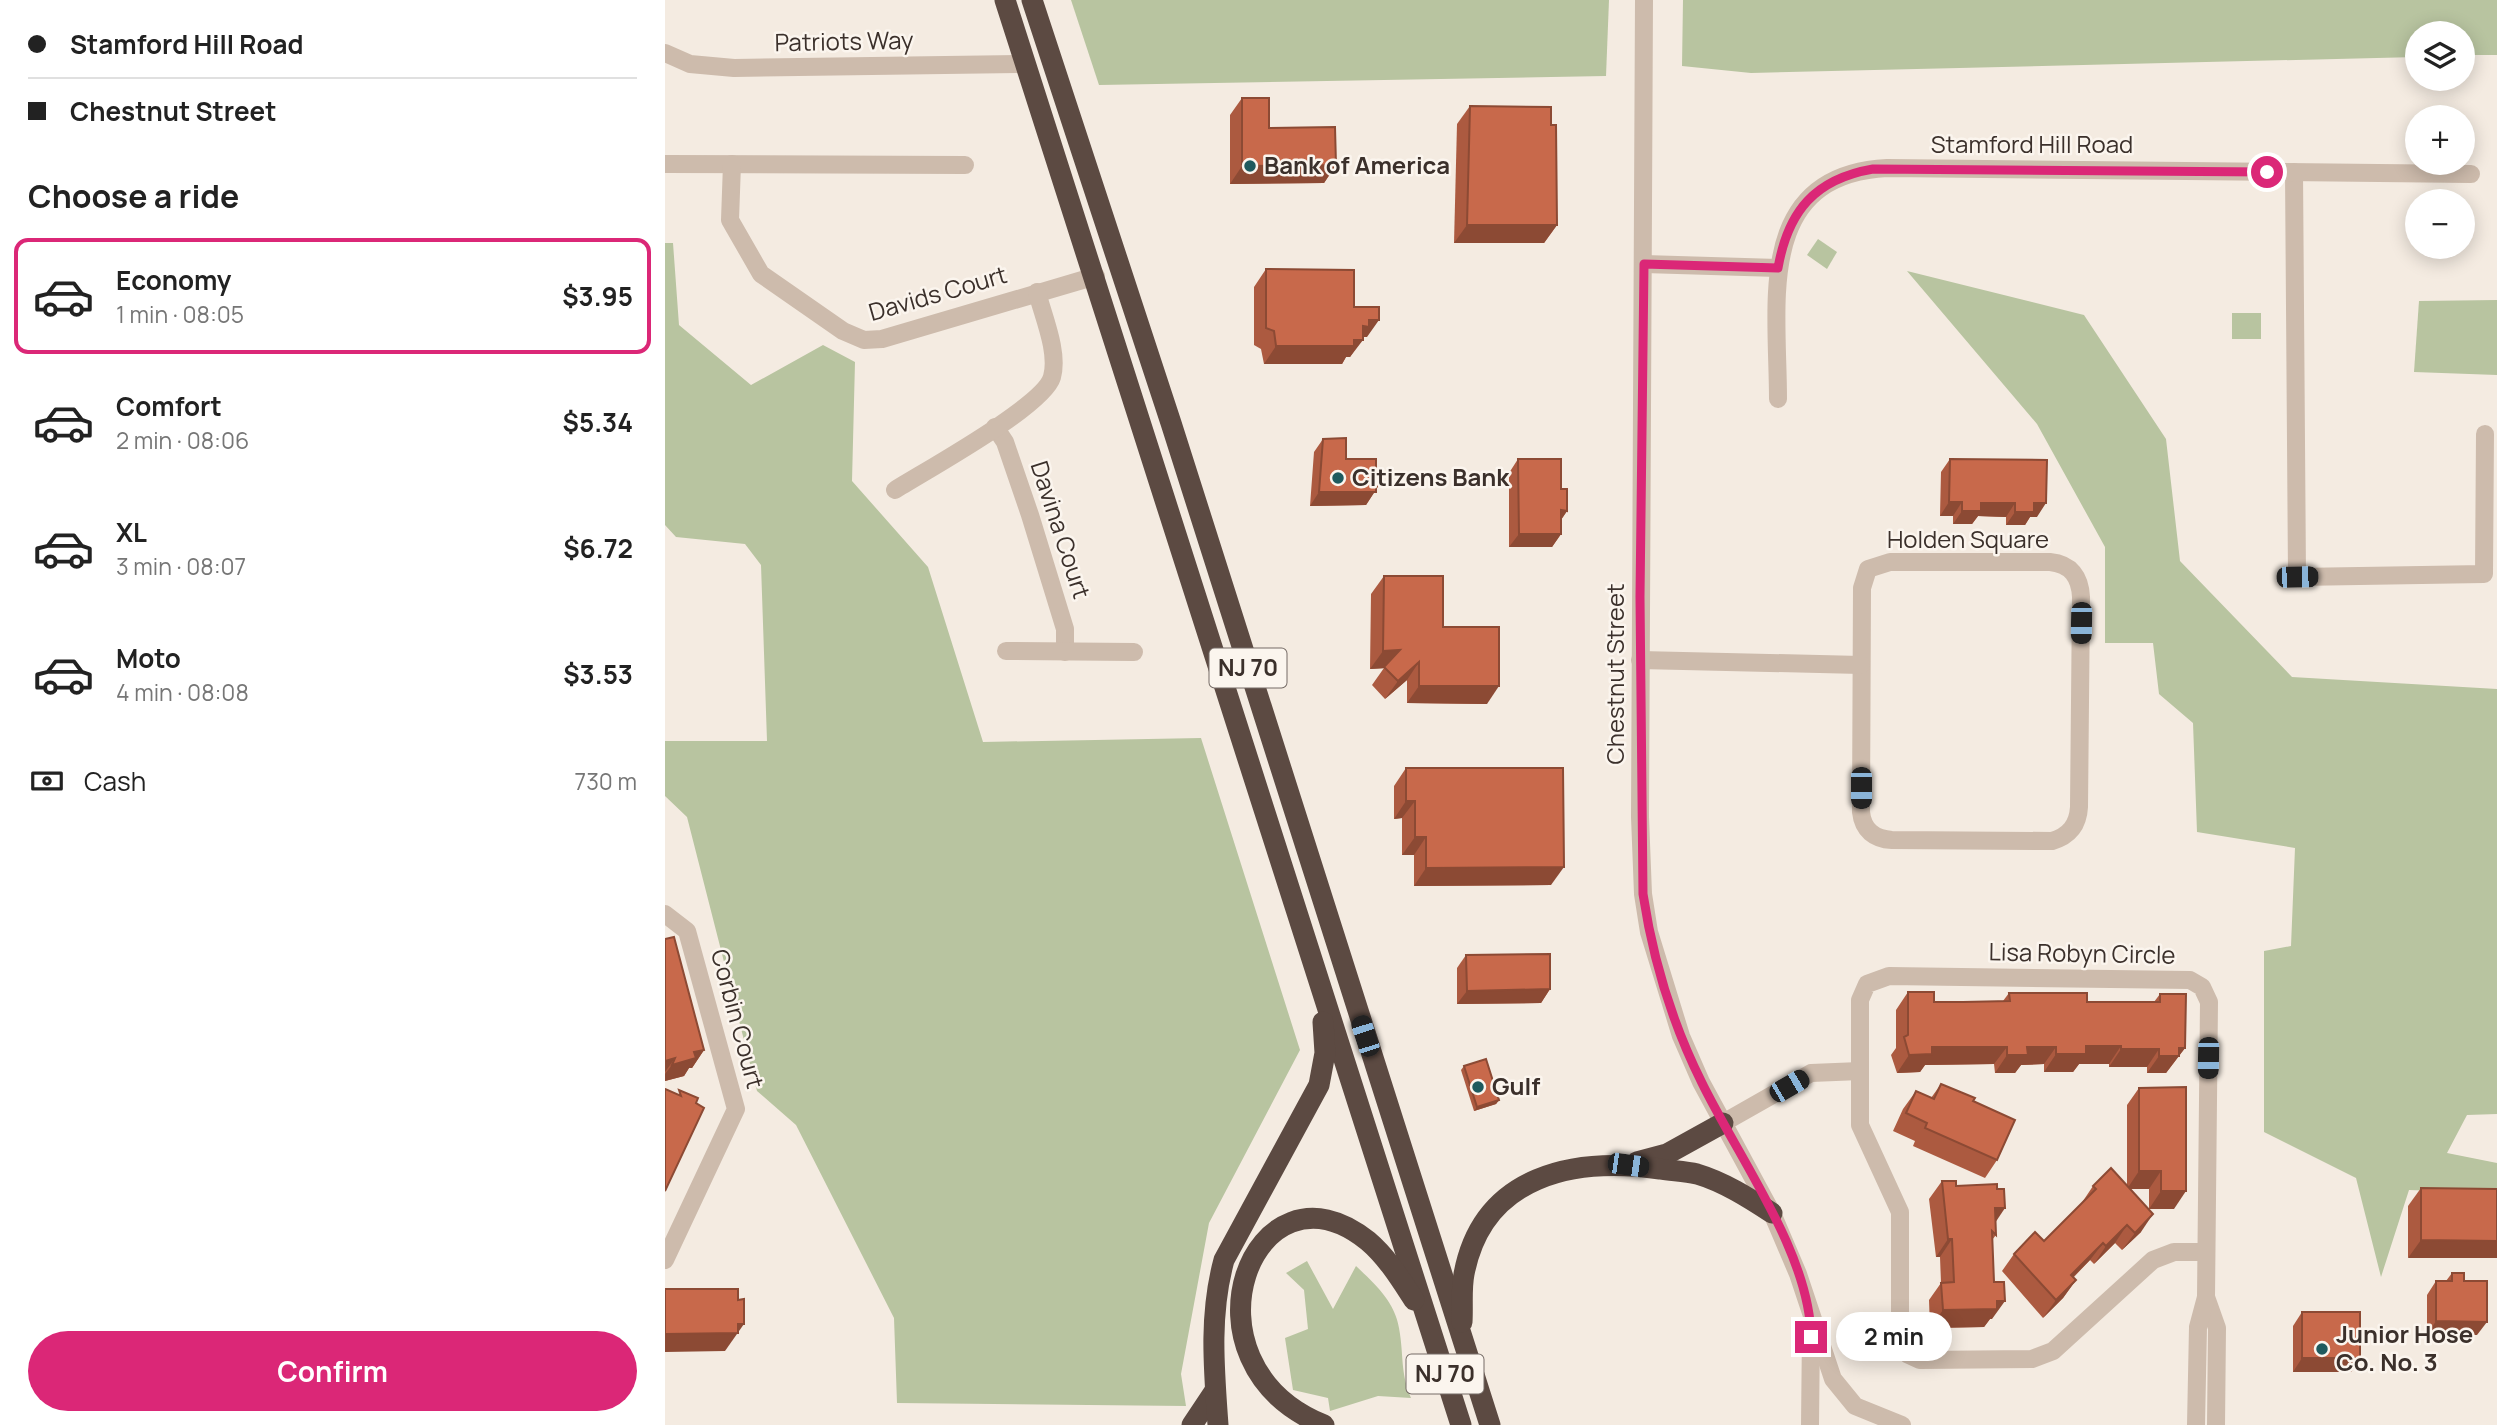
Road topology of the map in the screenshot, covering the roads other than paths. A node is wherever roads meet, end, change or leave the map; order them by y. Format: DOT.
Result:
graph roads {
  1 [pos="1005,0"];
  2 [pos="1032,0"];
  3 [pos="1644,0"];
  4 [pos="665,53"];
  5 [pos="1026,64"];
  6 [pos="665,164"];
  7 [pos="732,164"];
  8 [pos="965,165"];
  9 [pos="2294,172"];
  10 [pos="2405,173"];
  11 [pos="1644,264"];
  12 [pos="1778,268"];
  13 [pos="1095,276"];
  14 [pos="1037,292"];
  15 [pos="1778,399"];
  16 [pos="995,428"];
  17 [pos="2485,433"];
  18 [pos="895,490"];
  19 [pos="1006,651"];
  20 [pos="1065,652"];
  21 [pos="1134,653"];
  22 [pos="1640,660"];
  23 [pos="1861,665"];
  24 [pos="665,914"];
  25 [pos="1321,992"];
  26 [pos="1860,1071"];
  27 [pos="1723,1123"];
  28 [pos="1628,1165"];
  29 [pos="1772,1213"];
  30 [pos="2205,1252"];
  31 [pos="665,1259"];
  32 [pos="2206,1297"];
  33 [pos="1811,1313"];
  34 [pos="1428,1323"];
  35 [pos="1462,1338"];
  36 [pos="1214,1392"];
  37 [pos="1192,1425"];
  38 [pos="1218,1425"];
  39 [pos="1325,1425"];
  40 [pos="1461,1425"];
  41 [pos="1490,1425"];
  42 [pos="1810,1425"];
  43 [pos="1902,1425"];
  44 [pos="2196,1425"];
  45 [pos="2216,1425"];
  1 -- 5 [label="highway, NJ 70"];
  2 -- 35 [label="highway, NJ 70"];
  3 -- 11 [label="street, Chestnut Street"];
  4 -- 5 [label="street, Patriots Way"];
  5 -- 13 [label="highway, NJ 70"];
  6 -- 7 [label="street"];
  7 -- 8 [label="street"];
  7 -- 14 [label="street, Davids Court"];
  9 -- 10 [label="street, Stamford Hill Road"];
  9 -- 12 [label="street, Stamford Hill Road"];
  9 -- 17 [label="street"];
  11 -- 12 [label="street"];
  11 -- 22 [label="street, Chestnut Street"];
  12 -- 15 [label="street, Stamford Hill Road"];
  13 -- 14 [label="street, Davids Court"];
  13 -- 25 [label="highway, NJ 70"];
  14 -- 16 [label="street"];
  16 -- 18 [label="street"];
  16 -- 20 [label="street, Davina Court"];
  19 -- 20 [label="street"];
  20 -- 21 [label="street"];
  22 -- 23 [label="street"];
  22 -- 27 [label="street, Chestnut Street"];
  23 -- 23 [label="street, Holden Square"];
  24 -- 31 [label="street, Corbin Court"];
  25 -- 34 [label="highway, NJ 70"];
  25 -- 36 [label="highway"];
  26 -- 27 [label="street"];
  26 -- 30 [label="street, Lisa Robyn Circle"];
  26 -- 30 [label="street, Lisa Robyn Circle"];
  27 -- 28 [label="highway"];
  27 -- 29 [label="street, Chestnut Street"];
  28 -- 29 [label="highway"];
  28 -- 35 [label="highway"];
  29 -- 33 [label="street, Chestnut Street"];
  30 -- 32 [label="street, Lisa Robyn Circle"];
  32 -- 44 [label="street, Lisa Robyn Circle"];
  32 -- 45 [label="street, Lisa Robyn Circle"];
  33 -- 42 [label="street, Chestnut Street"];
  33 -- 43 [label="street, Chestnut Street"];
  34 -- 39 [label="highway"];
  34 -- 40 [label="highway, NJ 70"];
  35 -- 41 [label="highway, NJ 70"];
  36 -- 37 [label="highway"];
  36 -- 38 [label="highway"];
}
